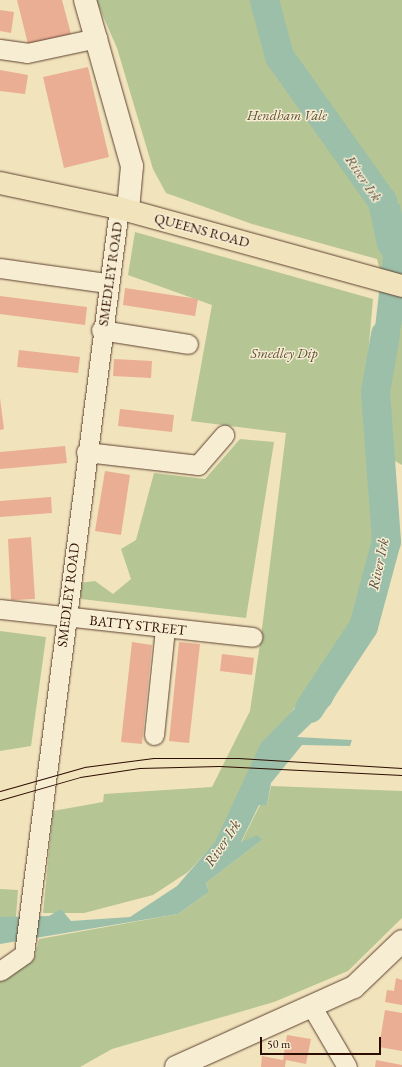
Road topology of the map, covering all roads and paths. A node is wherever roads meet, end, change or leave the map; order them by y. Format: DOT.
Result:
graph roads {
  1 [pos="85,0"];
  2 [pos="97,38"];
  3 [pos="0,49"];
  4 [pos="0,183"];
  5 [pos="124,209"];
  6 [pos="0,268"];
  7 [pos="107,283"];
  8 [pos="402,286"];
  9 [pos="101,330"];
  10 [pos="188,344"];
  11 [pos="224,436"];
  12 [pos="86,452"];
  13 [pos="0,610"];
  14 [pos="65,617"];
  15 [pos="165,628"];
  16 [pos="252,637"];
  17 [pos="154,735"];
  18 [pos="402,941"];
  19 [pos="0,971"];
  20 [pos="312,1007"];
  21 [pos="341,1065"];
  22 [pos="176,1067"];
  1 -- 2 [label="street, SMEDLEY ROAD"];
  2 -- 3 [label="street"];
  2 -- 5 [label="street, SMEDLEY ROAD"];
  4 -- 5 [label="highway, QUEENS ROAD"];
  5 -- 7 [label="street, SMEDLEY ROAD"];
  5 -- 8 [label="highway, QUEENS ROAD"];
  6 -- 7 [label="street"];
  7 -- 9 [label="street, SMEDLEY ROAD"];
  9 -- 10 [label="street"];
  9 -- 12 [label="street, SMEDLEY ROAD"];
  11 -- 12 [label="street"];
  12 -- 14 [label="street, SMEDLEY ROAD"];
  13 -- 14 [label="street, BATTY STREET"];
  14 -- 15 [label="street, BATTY STREET"];
  14 -- 19 [label="street, SMEDLEY ROAD"];
  15 -- 16 [label="street, BATTY STREET"];
  15 -- 17 [label="street"];
  18 -- 20 [label="street"];
  20 -- 21 [label="street"];
  20 -- 22 [label="street"];
}
